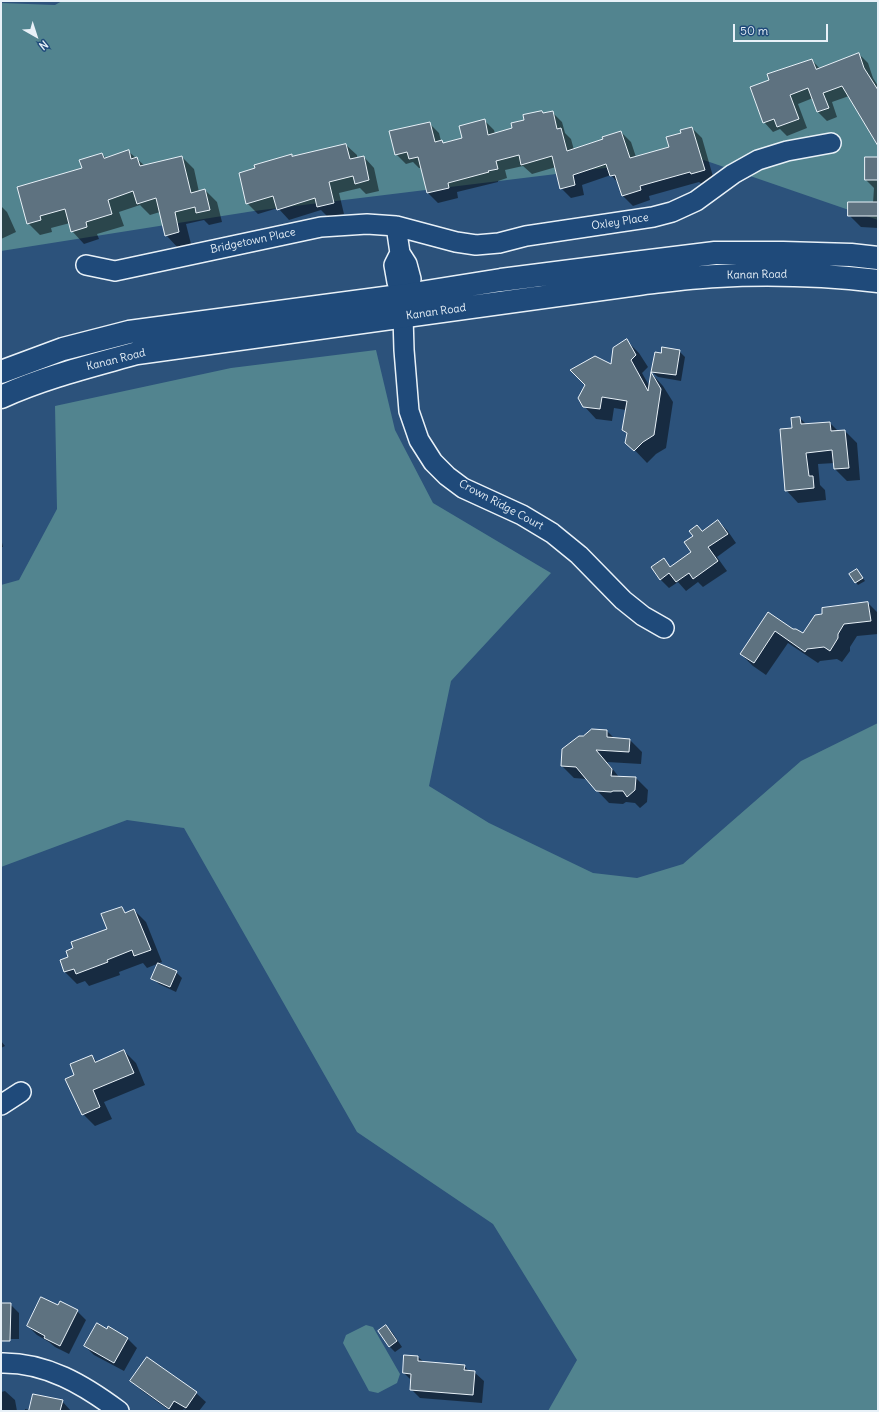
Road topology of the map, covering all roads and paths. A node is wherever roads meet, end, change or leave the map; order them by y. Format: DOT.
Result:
graph roads {
  1 [pos="831,143"];
  2 [pos="396,226"];
  3 [pos="878,258"];
  4 [pos="86,265"];
  5 [pos="878,281"];
  6 [pos="407,295"];
  7 [pos="403,316"];
  8 [pos="1,372"];
  9 [pos="1,397"];
  10 [pos="664,628"];
  11 [pos="21,1092"];
  12 [pos="1,1105"];
  13 [pos="1,1363"];
  14 [pos="119,1411"];
  1 -- 2 [label="street, Oxley Place"];
  2 -- 4 [label="street, Bridgetown Place"];
  2 -- 6 [label="street"];
  3 -- 6 [label="main road, Kanan Road"];
  5 -- 7 [label="main road, Kanan Road"];
  6 -- 7 [label="street, Crown Ridge Court"];
  6 -- 8 [label="main road, Kanan Road"];
  7 -- 9 [label="main road, Kanan Road"];
  7 -- 10 [label="street, Crown Ridge Court"];
  11 -- 12 [label="street"];
  13 -- 14 [label="street"];
}
